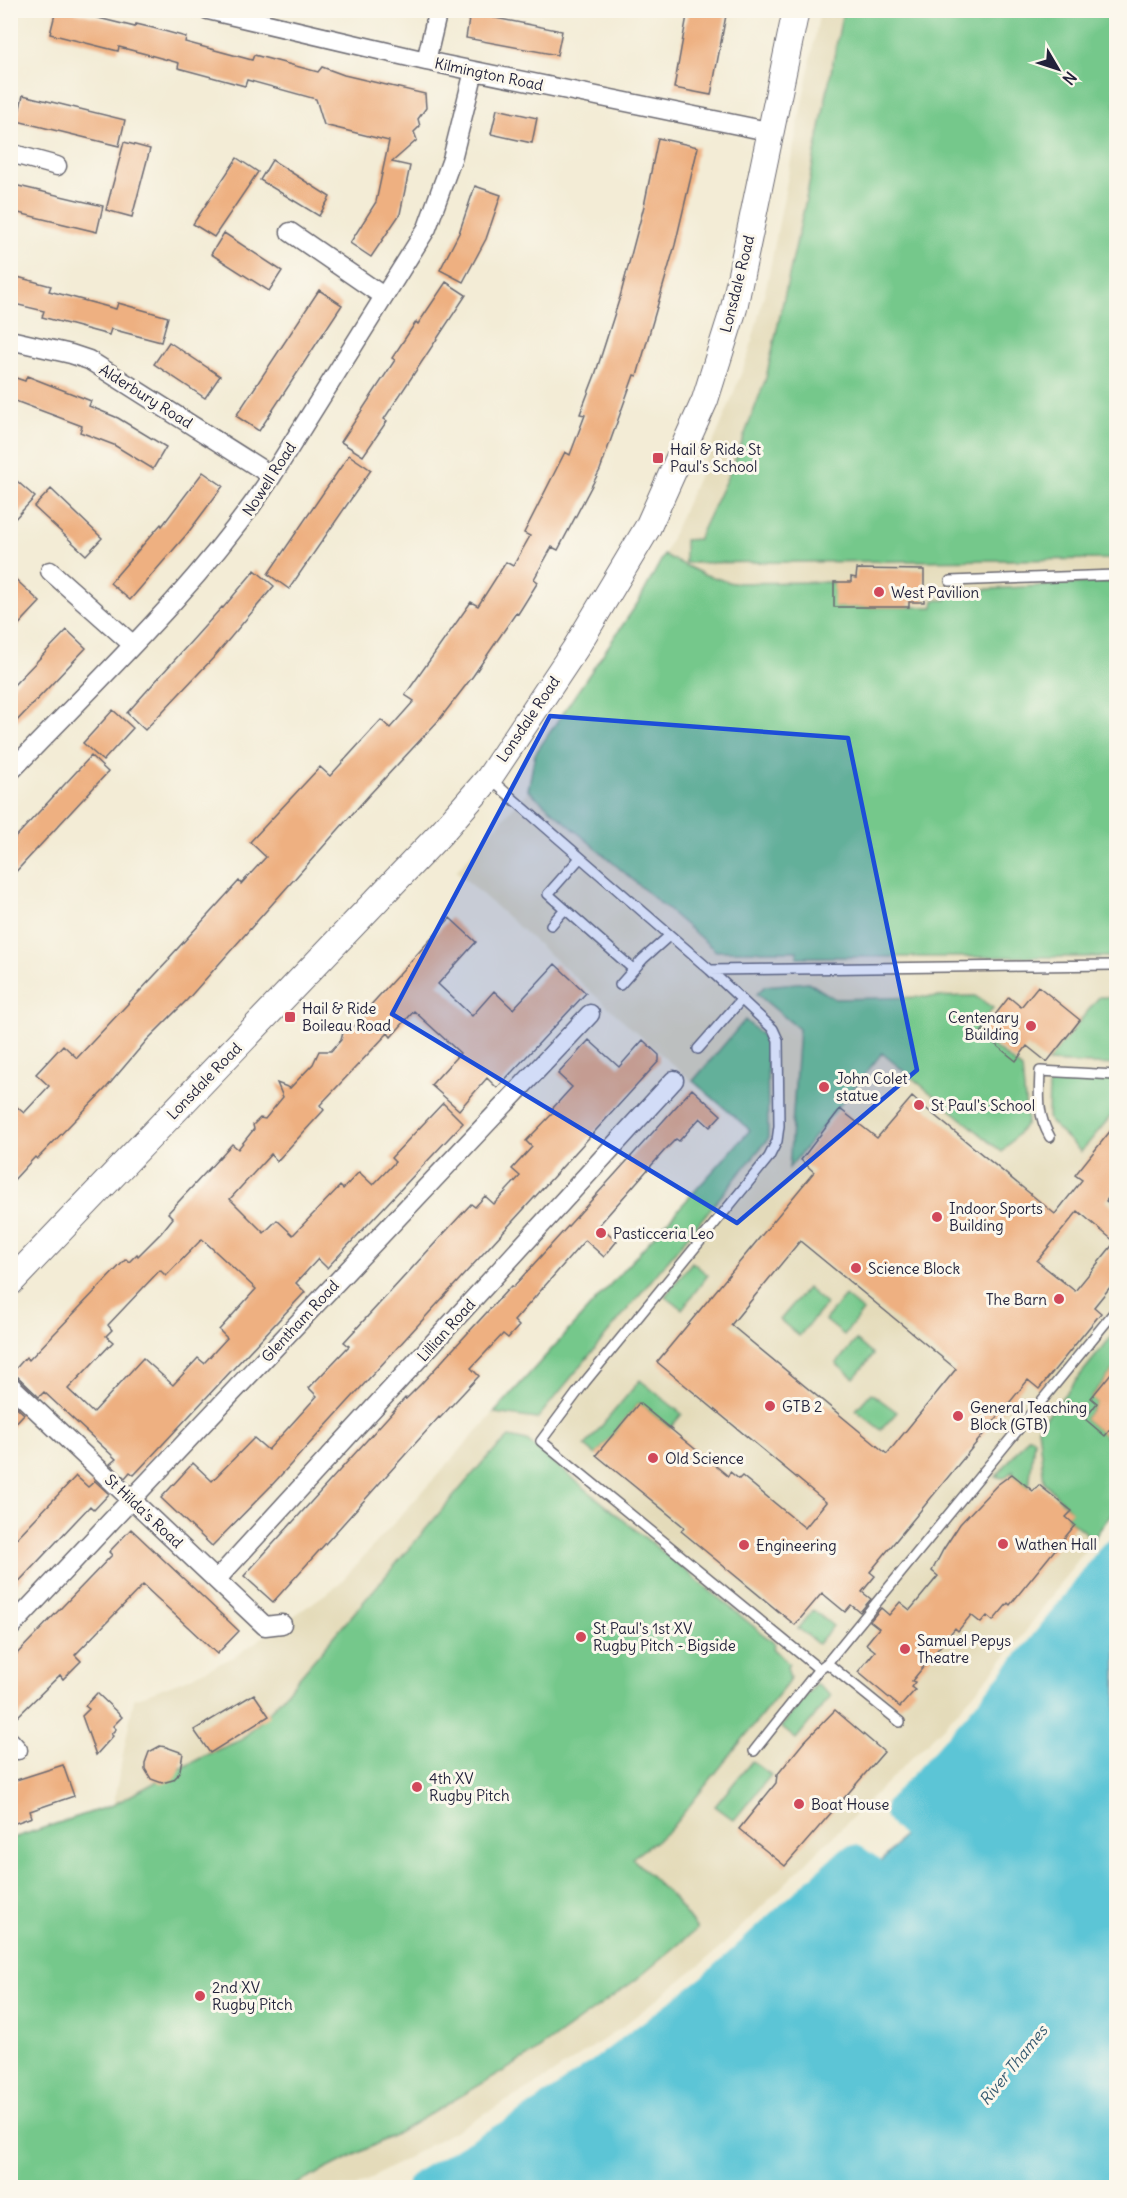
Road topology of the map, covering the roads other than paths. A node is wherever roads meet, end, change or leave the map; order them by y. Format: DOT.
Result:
graph roads {
  1 [pos="208,10"];
  2 [pos="438,10"];
  3 [pos="796,10"];
  4 [pos="426,62"];
  5 [pos="474,71"];
  6 [pos="772,132"];
  7 [pos="10,153"];
  8 [pos="57,166"];
  9 [pos="290,232"];
  10 [pos="383,296"];
  11 [pos="10,340"];
  12 [pos="272,476"];
  13 [pos="50,571"];
  14 [pos="1116,575"];
  15 [pos="950,581"];
  16 [pos="132,644"];
  17 [pos="10,772"];
  18 [pos="489,778"];
  19 [pos="580,858"];
  20 [pos="565,909"];
  21 [pos="551,925"];
  22 [pos="669,936"];
  23 [pos="1116,965"];
  24 [pos="633,969"];
  25 [pos="710,970"];
  26 [pos="620,985"];
  27 [pos="741,1000"];
  28 [pos="590,1014"];
  29 [pos="698,1049"];
  30 [pos="1116,1075"];
  31 [pos="674,1080"];
  32 [pos="1050,1137"];
  33 [pos="10,1283"];
  34 [pos="1116,1310"];
  35 [pos="10,1385"];
  36 [pos="132,1500"];
  37 [pos="218,1579"];
  38 [pos="282,1624"];
  39 [pos="10,1628"];
  40 [pos="823,1666"];
  41 [pos="900,1722"];
  42 [pos="754,1751"];
  1 -- 4 [label="street, Kilmington Road"];
  2 -- 4 [label="street"];
  3 -- 6 [label="main road, Lonsdale Road"];
  4 -- 5 [label="street, Kilmington Road"];
  5 -- 6 [label="street, Kilmington Road"];
  5 -- 10 [label="street, Nowell Road"];
  6 -- 18 [label="main road, Lonsdale Road"];
  7 -- 8 [label="street"];
  9 -- 10 [label="street"];
  10 -- 12 [label="street, Nowell Road"];
  11 -- 12 [label="street, Alderbury Road"];
  12 -- 16 [label="street, Nowell Road"];
  13 -- 16 [label="street"];
  14 -- 15 [label="lane"];
  16 -- 17 [label="street, Nowell Road"];
  18 -- 19 [label="lane"];
  18 -- 33 [label="main road, Lonsdale Road"];
  19 -- 20 [label="lane"];
  19 -- 22 [label="lane"];
  20 -- 21 [label="lane"];
  20 -- 24 [label="lane"];
  22 -- 24 [label="lane"];
  22 -- 25 [label="lane"];
  23 -- 25 [label="lane"];
  24 -- 26 [label="lane"];
  25 -- 27 [label="lane"];
  27 -- 29 [label="lane"];
  27 -- 40 [label="lane"];
  28 -- 36 [label="street, Glentham Road"];
  30 -- 32 [label="lane"];
  31 -- 37 [label="street, Lillian Road"];
  34 -- 40 [label="lane"];
  35 -- 36 [label="street, St Hilda's Road"];
  36 -- 37 [label="street, St Hilda's Road"];
  36 -- 39 [label="street, Glentham Road"];
  37 -- 38 [label="street, St Hilda's Road"];
  40 -- 41 [label="lane"];
  40 -- 42 [label="lane"];
}
